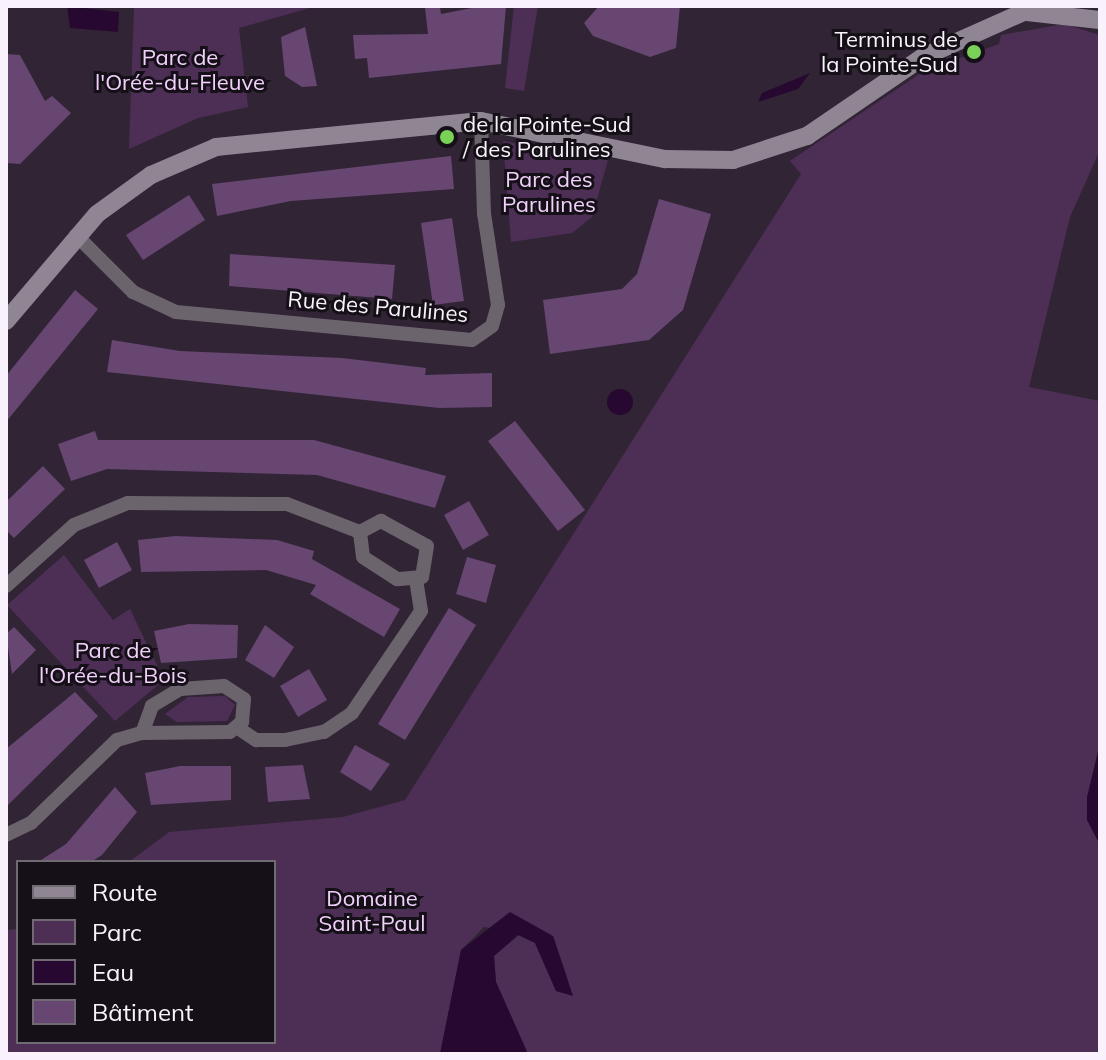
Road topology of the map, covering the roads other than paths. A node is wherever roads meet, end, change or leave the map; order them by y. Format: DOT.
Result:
graph roads {
  1 [pos="1032,9"];
  2 [pos="1100,20"];
  3 [pos="481,121"];
  4 [pos="76,235"];
  5 [pos="6,321"];
  6 [pos="360,532"];
  7 [pos="8,579"];
  8 [pos="416,580"];
  9 [pos="238,728"];
  10 [pos="142,733"];
  11 [pos="6,835"];
  1 -- 2 [label="street"];
  1 -- 3 [label="street"];
  3 -- 4 [label="street"];
  3 -- 4 [label="street, Rue des Parulines"];
  4 -- 5 [label="street"];
  6 -- 7 [label="street"];
  6 -- 8 [label="street"];
  6 -- 8 [label="street"];
  8 -- 9 [label="street"];
  9 -- 10 [label="street"];
  9 -- 10 [label="street"];
  10 -- 11 [label="street"];
}
